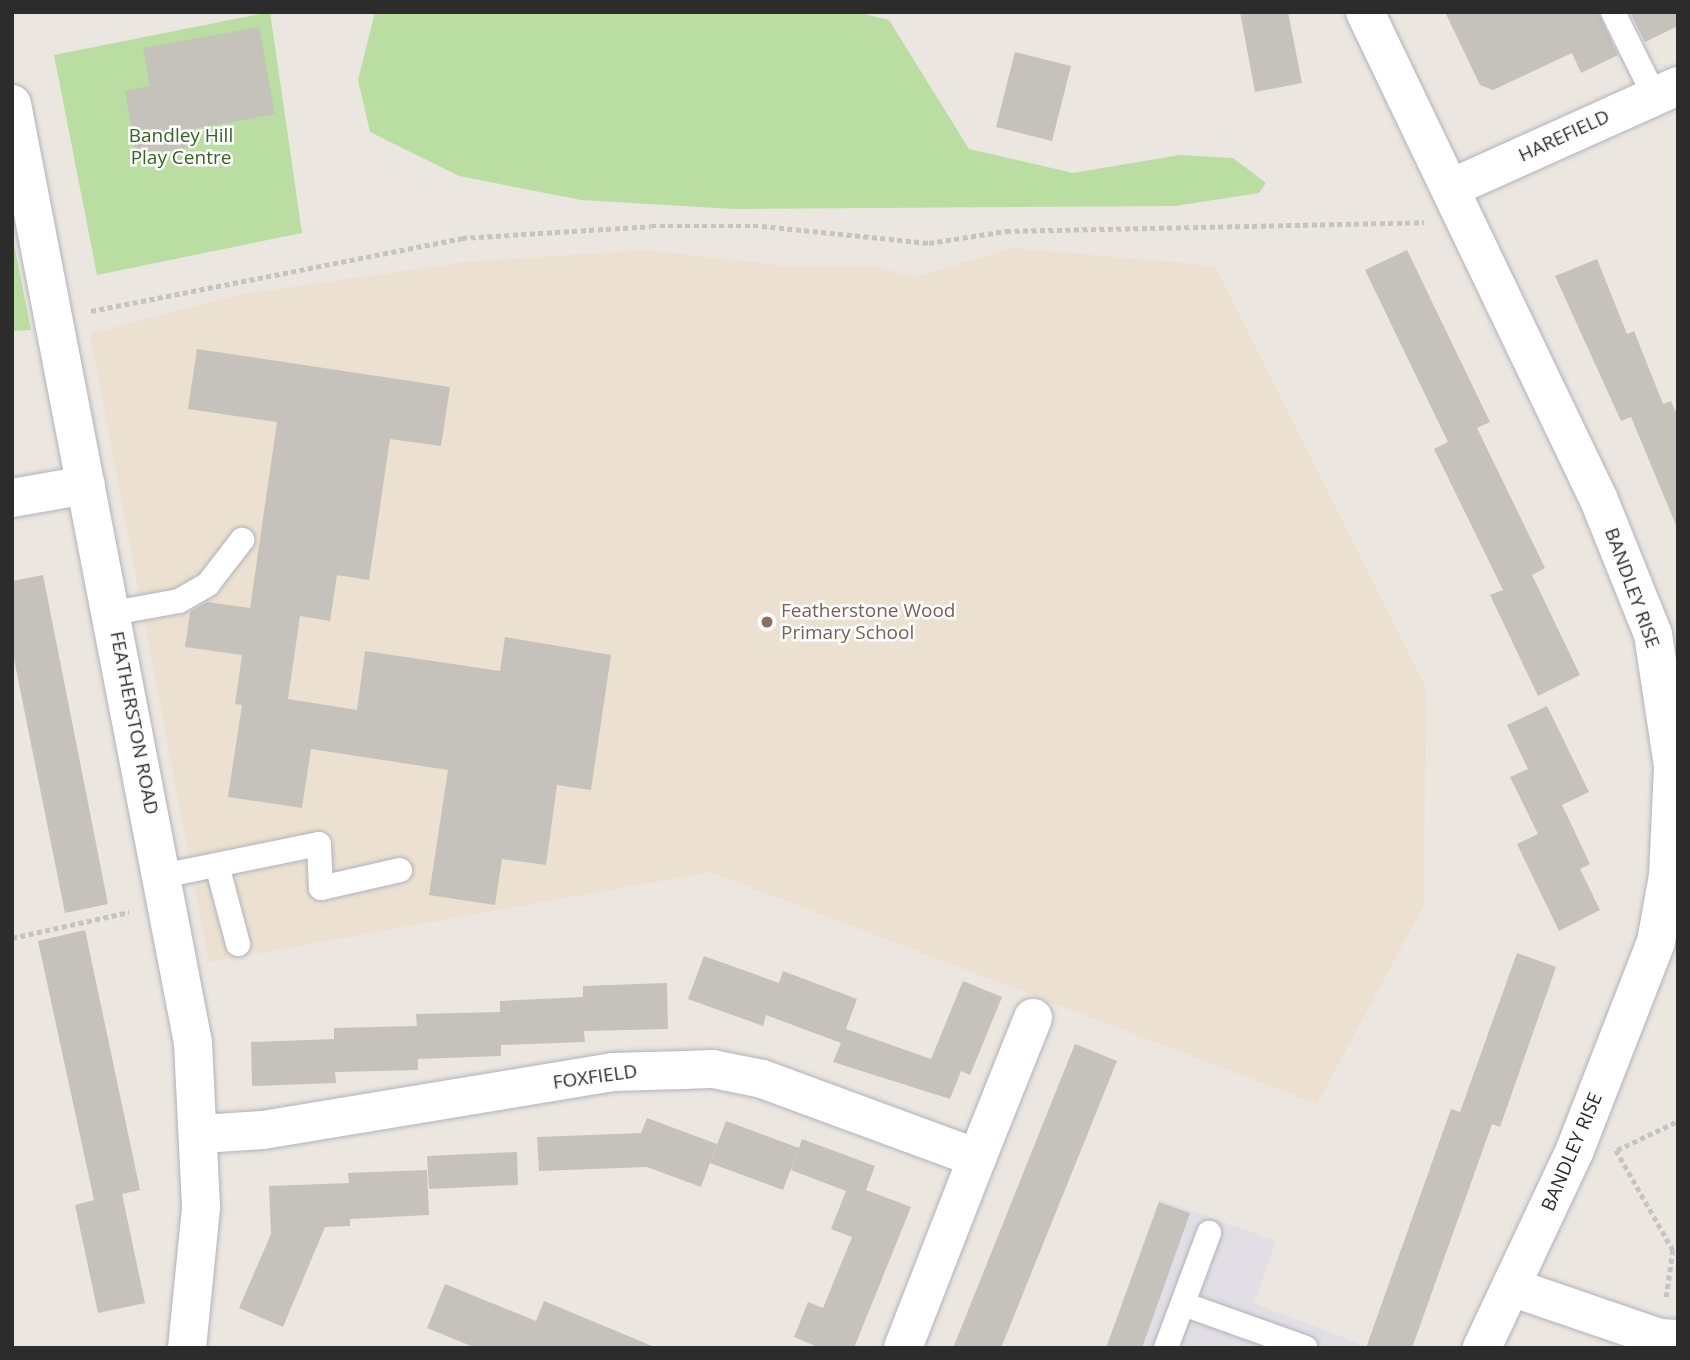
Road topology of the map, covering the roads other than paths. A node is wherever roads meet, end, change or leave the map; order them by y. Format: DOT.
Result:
graph roads {
  1 [pos="1365,12"];
  2 [pos="1613,12"];
  3 [pos="1666,90"];
  4 [pos="12,104"];
  5 [pos="1456,200"];
  6 [pos="86,485"];
  7 [pos="12,498"];
  8 [pos="242,540"];
  9 [pos="113,613"];
  10 [pos="1666,630"];
  11 [pos="217,865"];
  12 [pos="401,870"];
  13 [pos="164,890"];
  14 [pos="238,944"];
  15 [pos="1033,1018"];
  16 [pos="201,1134"];
  17 [pos="977,1158"];
  18 [pos="1209,1233"];
  19 [pos="1514,1288"];
  20 [pos="1186,1305"];
  21 [pos="1669,1339"];
  22 [pos="187,1348"];
  23 [pos="902,1348"];
  24 [pos="1166,1348"];
  25 [pos="1306,1348"];
  26 [pos="1482,1348"];
  1 -- 5 [label="street, BANDLEY RISE"];
  2 -- 3 [label="lane"];
  3 -- 5 [label="street, HAREFIELD"];
  4 -- 6 [label="street, FEATHERSTON ROAD"];
  5 -- 10 [label="street, BANDLEY RISE"];
  6 -- 7 [label="street"];
  6 -- 9 [label="street, FEATHERSTON ROAD"];
  8 -- 9 [label="lane"];
  9 -- 13 [label="street, FEATHERSTON ROAD"];
  10 -- 19 [label="street, BANDLEY RISE"];
  11 -- 12 [label="lane"];
  11 -- 13 [label="lane"];
  11 -- 14 [label="lane"];
  13 -- 16 [label="street, FEATHERSTON ROAD"];
  15 -- 17 [label="street"];
  16 -- 17 [label="street, FOXFIELD"];
  16 -- 22 [label="street, FEATHERSTON ROAD"];
  17 -- 23 [label="street"];
  18 -- 20 [label="lane"];
  19 -- 21 [label="street"];
  19 -- 26 [label="street, BANDLEY RISE"];
  20 -- 24 [label="lane"];
  20 -- 25 [label="lane"];
}
